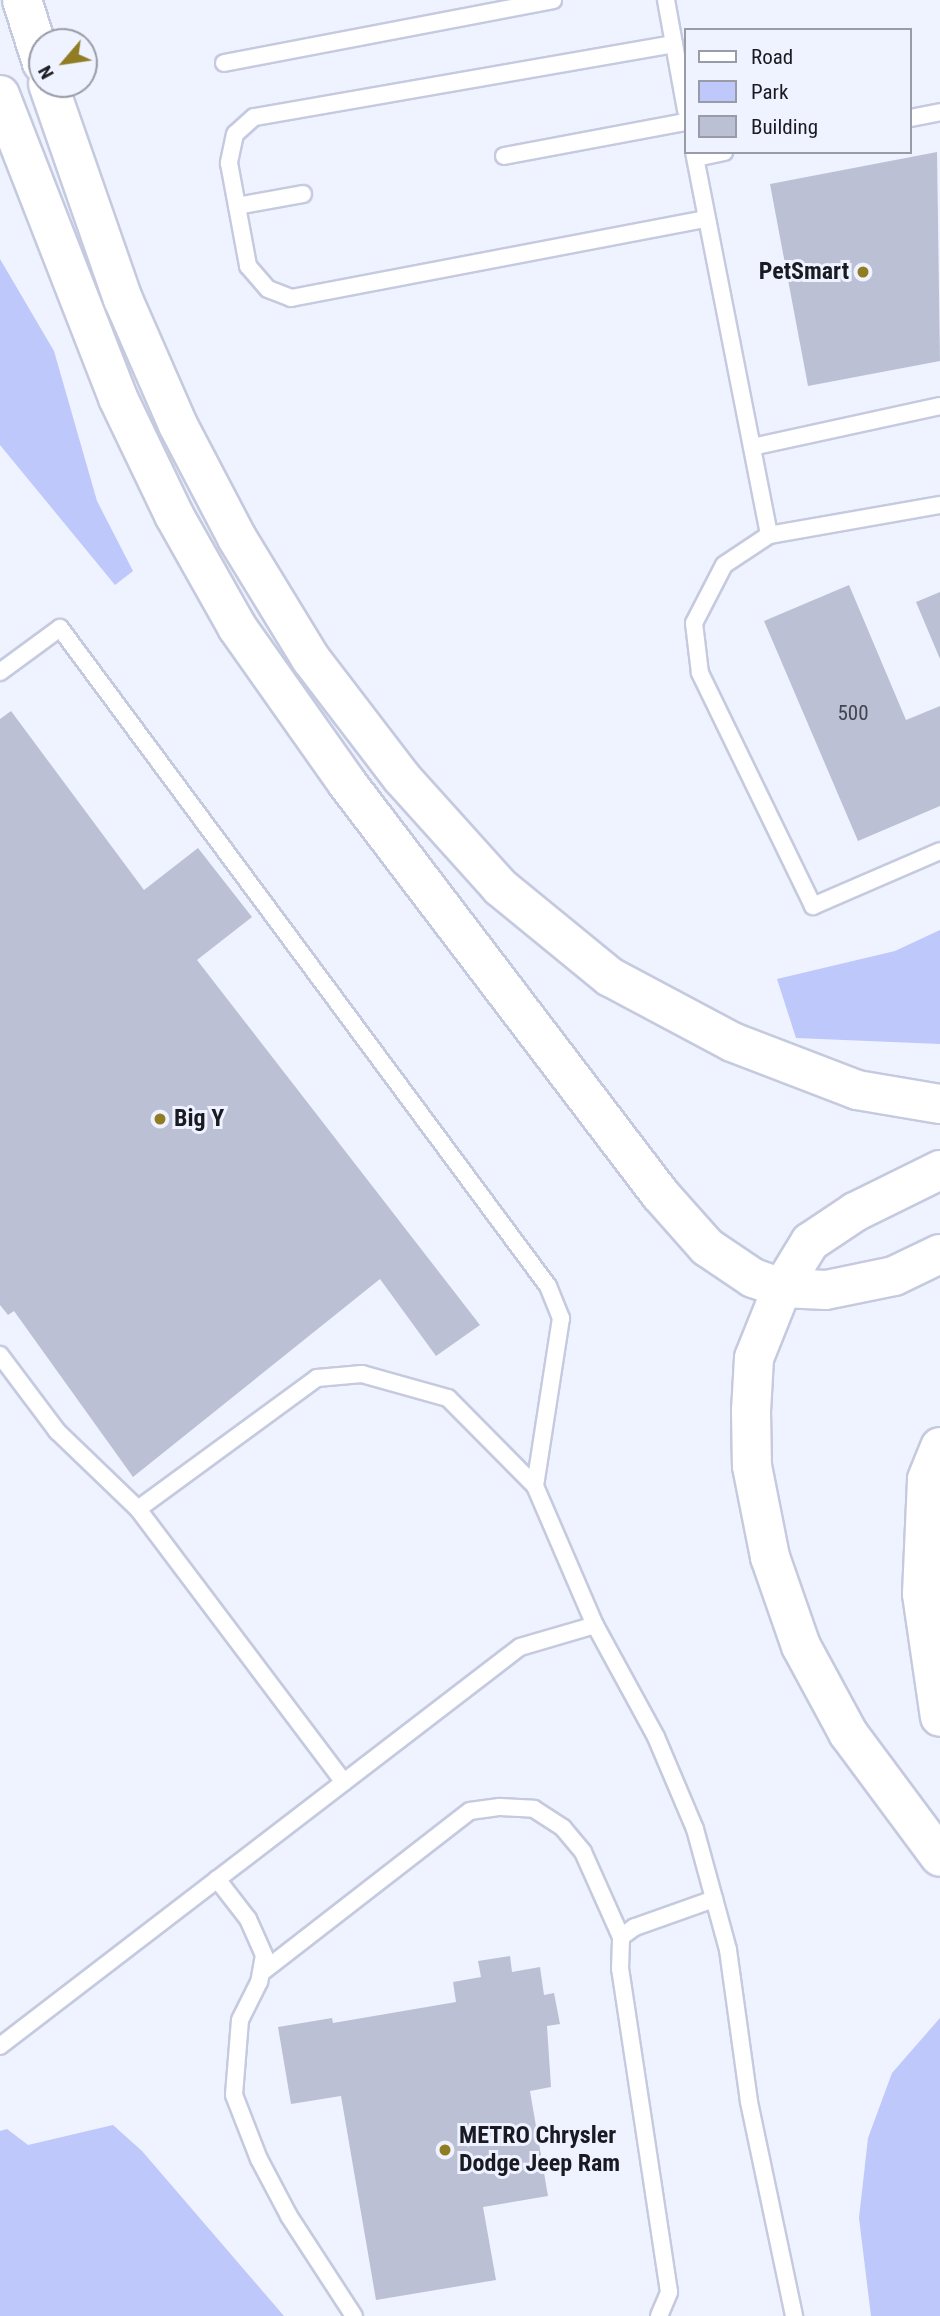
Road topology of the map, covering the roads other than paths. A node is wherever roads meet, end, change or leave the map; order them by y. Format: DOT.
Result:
graph roads {
  1 [pos="22,0"];
  2 [pos="553,0"];
  3 [pos="666,0"];
  4 [pos="31,28"];
  5 [pos="674,44"];
  6 [pos="224,63"];
  7 [pos="0,95"];
  8 [pos="53,98"];
  9 [pos="684,99"];
  10 [pos="940,112"];
  11 [pos="912,118"];
  12 [pos="684,122"];
  13 [pos="695,155"];
  14 [pos="504,156"];
  15 [pos="303,194"];
  16 [pos="237,206"];
  17 [pos="707,219"];
  18 [pos="940,406"];
  19 [pos="752,447"];
  20 [pos="940,505"];
  21 [pos="769,535"];
  22 [pos="0,672"];
  23 [pos="940,851"];
  24 [pos="940,1104"];
  25 [pos="940,1170"];
  26 [pos="940,1254"];
  27 [pos="782,1288"];
  28 [pos="0,1355"];
  29 [pos="940,1447"];
  30 [pos="535,1486"];
  31 [pos="138,1509"];
  32 [pos="595,1625"];
  33 [pos="940,1717"];
  34 [pos="344,1782"];
  35 [pos="940,1857"];
  36 [pos="217,1879"];
  37 [pos="714,1899"];
  38 [pos="621,1937"];
  39 [pos="261,1973"];
  40 [pos="0,2046"];
  41 [pos="354,2316"];
  42 [pos="659,2316"];
  43 [pos="794,2316"];
  1 -- 4 [label="main road"];
  2 -- 6 [label="lane"];
  3 -- 5 [label="lane"];
  5 -- 9 [label="lane"];
  5 -- 16 [label="lane"];
  7 -- 27 [label="main road"];
  8 -- 24 [label="main road"];
  10 -- 11 [label="lane"];
  12 -- 14 [label="lane"];
  13 -- 17 [label="lane"];
  15 -- 16 [label="lane"];
  16 -- 17 [label="lane"];
  17 -- 19 [label="lane"];
  18 -- 19 [label="lane"];
  19 -- 21 [label="lane"];
  20 -- 21 [label="lane"];
  21 -- 23 [label="lane"];
  22 -- 30 [label="lane"];
  25 -- 27 [label="main road"];
  26 -- 27 [label="main road"];
  27 -- 35 [label="main road"];
  28 -- 31 [label="lane"];
  29 -- 33 [label="main road"];
  30 -- 31 [label="lane"];
  30 -- 32 [label="lane"];
  31 -- 34 [label="lane"];
  32 -- 34 [label="lane"];
  32 -- 37 [label="lane"];
  34 -- 36 [label="lane"];
  36 -- 39 [label="lane"];
  36 -- 40 [label="lane"];
  37 -- 38 [label="lane"];
  37 -- 43 [label="lane"];
  38 -- 39 [label="lane"];
  38 -- 42 [label="lane"];
  39 -- 41 [label="lane"];
}
